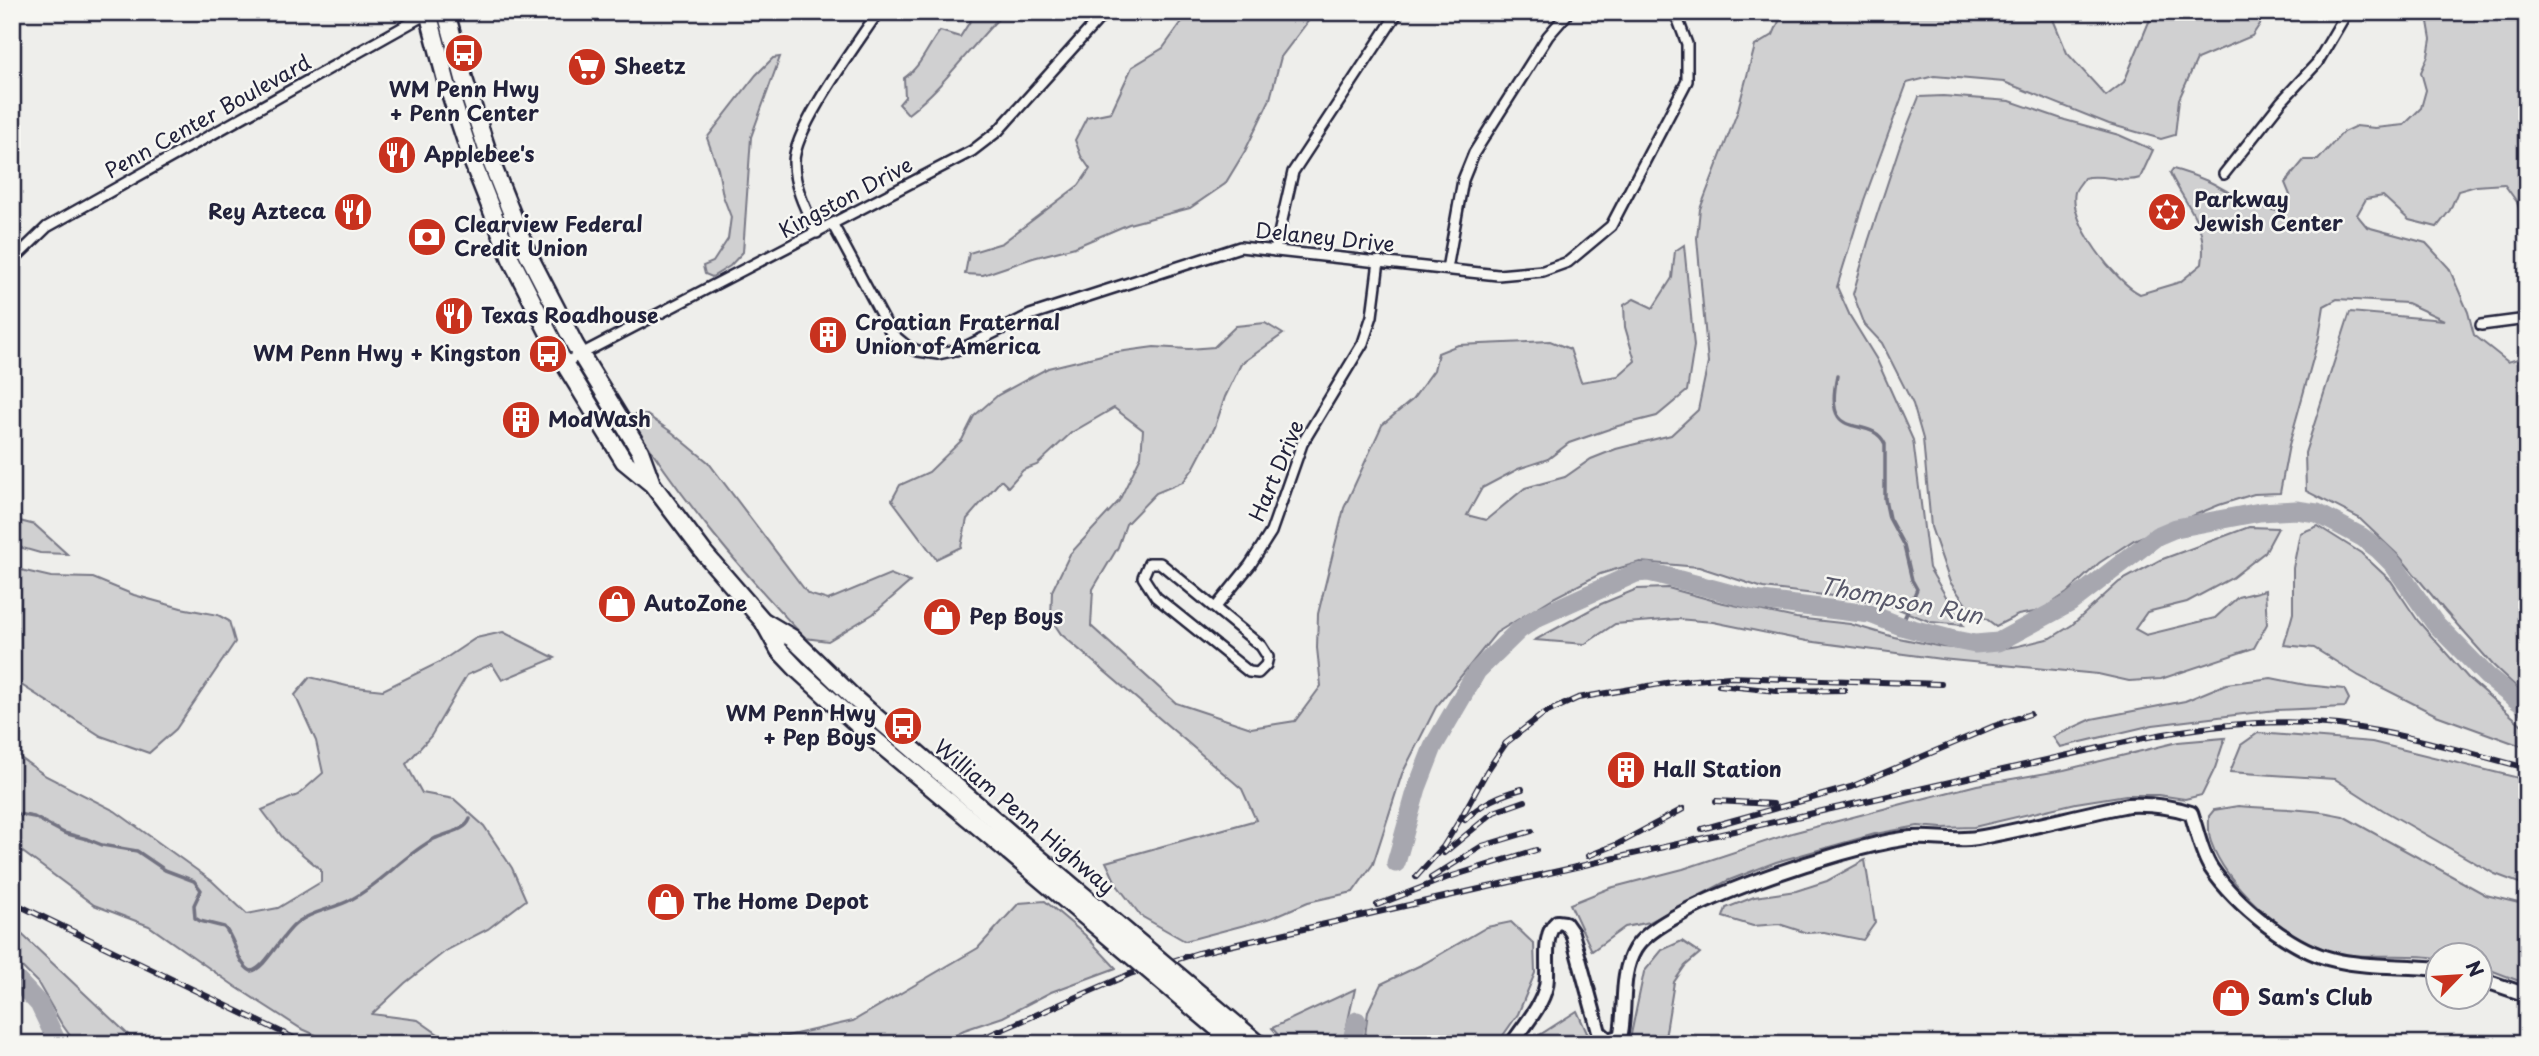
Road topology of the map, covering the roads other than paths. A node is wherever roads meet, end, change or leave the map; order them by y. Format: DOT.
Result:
graph roads {
  1 [pos="446,12"];
  2 [pos="878,12"];
  3 [pos="1105,12"];
  4 [pos="1398,12"];
  5 [pos="1569,12"];
  6 [pos="1675,12"];
  7 [pos="2347,12"];
  8 [pos="431,13"];
  9 [pos="2224,174"];
  10 [pos="833,225"];
  11 [pos="817,233"];
  12 [pos="1275,250"];
  13 [pos="12,261"];
  14 [pos="1379,261"];
  15 [pos="1447,269"];
  16 [pos="2527,320"];
  17 [pos="2481,326"];
  18 [pos="581,356"];
  19 [pos="564,363"];
  20 [pos="652,484"];
  21 [pos="1216,607"];
  22 [pos="1014,847"];
  23 [pos="2424,968"];
  24 [pos="2494,984"];
  25 [pos="2527,995"];
  26 [pos="1236,1044"];
  27 [pos="1259,1044"];
  28 [pos="1512,1044"];
  1 -- 18 [label="highway, William Penn Highway"];
  2 -- 11 [label="street"];
  3 -- 10 [label="street, Kingston Drive"];
  4 -- 12 [label="street"];
  5 -- 15 [label="street"];
  6 -- 15 [label="street, Delaney Drive"];
  7 -- 9 [label="street"];
  8 -- 13 [label="street, Penn Center Boulevard"];
  8 -- 19 [label="highway, William Penn Highway"];
  10 -- 11 [label="street, Kingston Drive"];
  10 -- 12 [label="street, Delaney Drive"];
  11 -- 18 [label="street, Kingston Drive"];
  12 -- 14 [label="street, Delaney Drive"];
  14 -- 15 [label="street, Delaney Drive"];
  14 -- 21 [label="street, Hart Drive"];
  16 -- 17 [label="street"];
  18 -- 19 [label="street, Kingston Drive"];
  18 -- 20 [label="highway, William Penn Highway"];
  19 -- 20 [label="highway, William Penn Highway"];
  20 -- 22 [label="highway, William Penn Highway"];
  21 -- 21 [label="street"];
  22 -- 26 [label="highway, William Penn Highway, bridge"];
  22 -- 27 [label="highway, William Penn Highway, bridge"];
  23 -- 28 [label="street"];
  24 -- 25 [label="street"];
}
